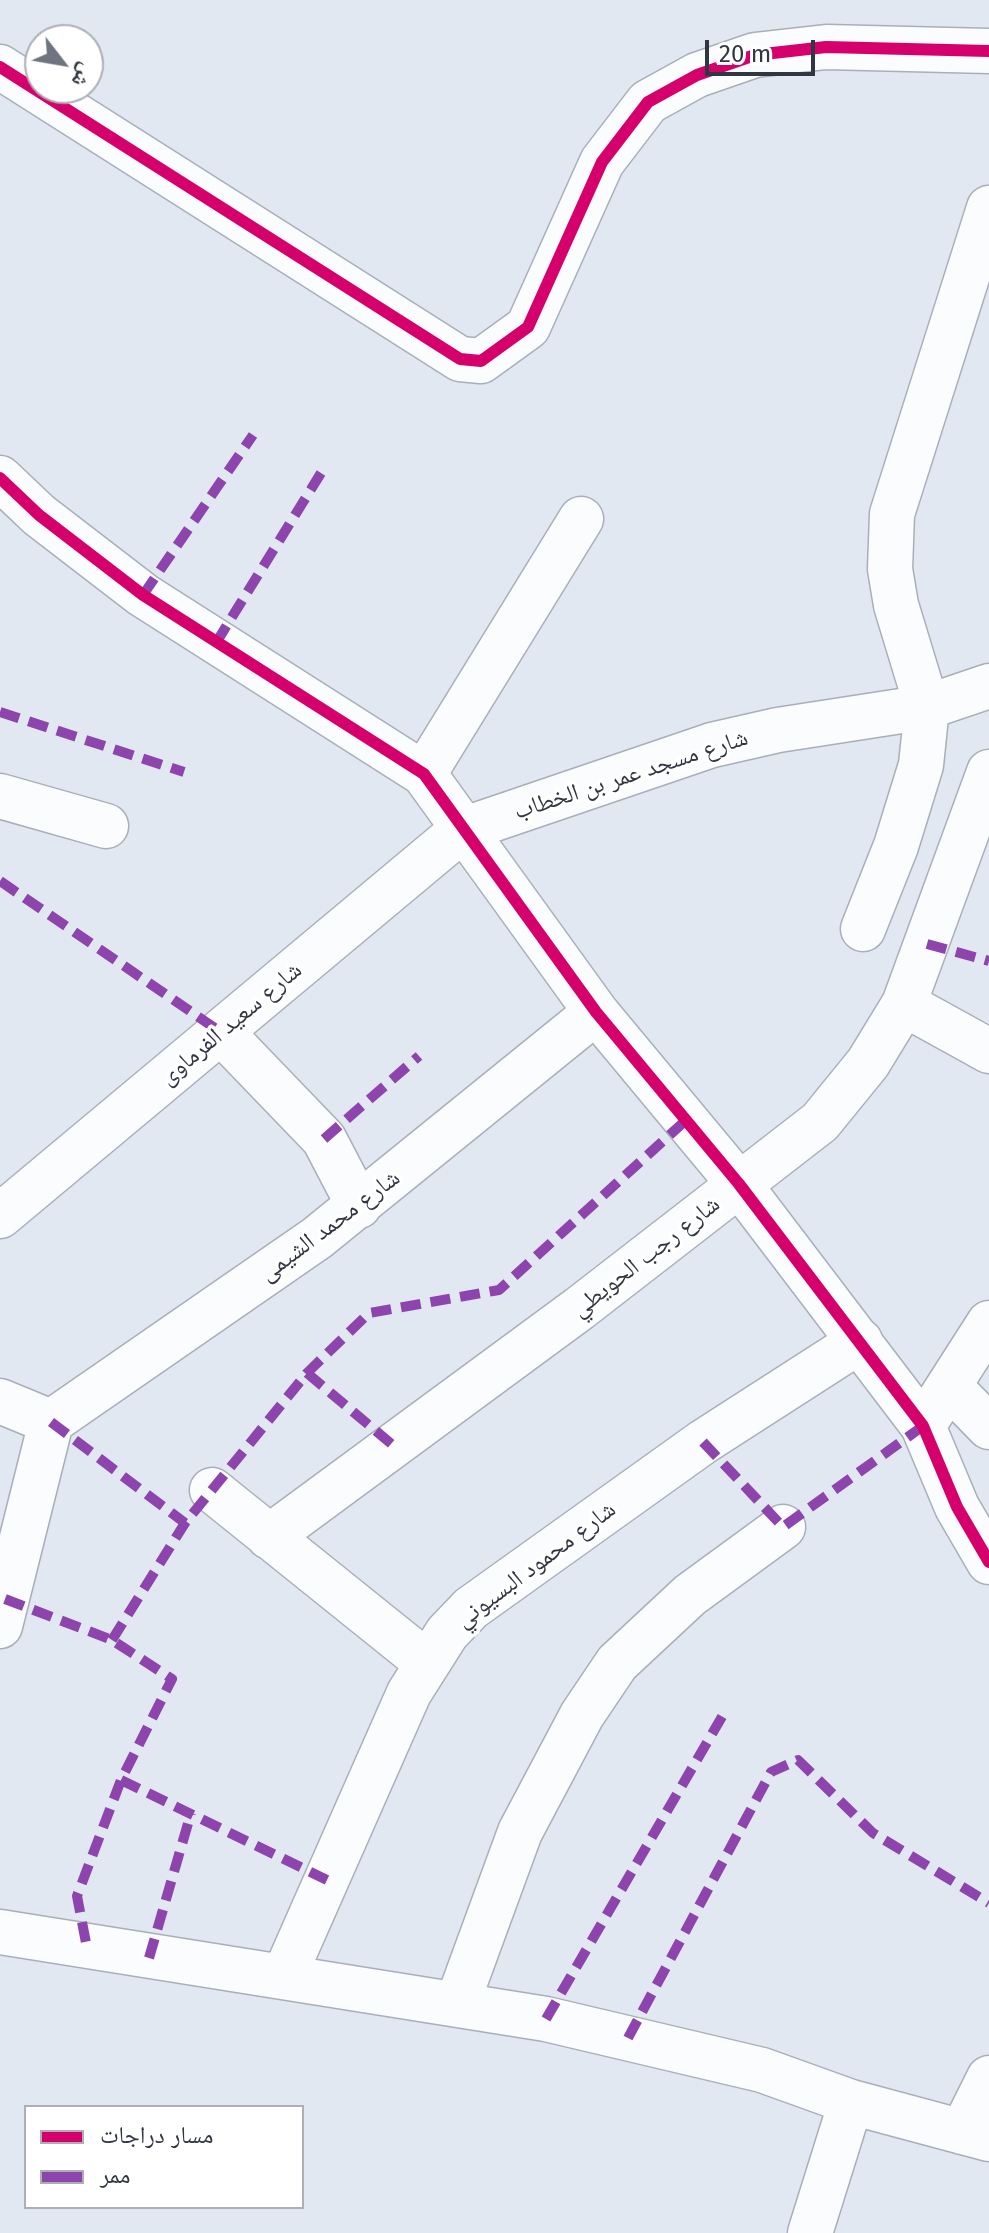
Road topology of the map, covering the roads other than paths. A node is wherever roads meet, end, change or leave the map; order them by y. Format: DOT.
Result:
graph roads {
  1 [pos="989,51"];
  2 [pos="0,67"];
  3 [pos="989,208"];
  4 [pos="0,478"];
  5 [pos="581,519"];
  6 [pos="989,686"];
  7 [pos="927,707"];
  8 [pos="989,772"];
  9 [pos="424,774"];
  10 [pos="0,796"];
  11 [pos="106,826"];
  12 [pos="462,830"];
  13 [pos="863,929"];
  14 [pos="904,1004"];
  15 [pos="596,1012"];
  16 [pos="222,1033"];
  17 [pos="989,1051"];
  18 [pos="739,1184"];
  19 [pos="359,1206"];
  20 [pos="0,1216"];
  21 [pos="989,1323"];
  22 [pos="860,1341"];
  23 [pos="950,1387"];
  24 [pos="0,1401"];
  25 [pos="51,1422"];
  26 [pos="923,1426"];
  27 [pos="989,1427"];
  28 [pos="212,1490"];
  29 [pos="783,1527"];
  30 [pos="269,1537"];
  31 [pos="989,1562"];
  32 [pos="0,1626"];
  33 [pos="426,1662"];
  34 [pos="0,1932"];
  35 [pos="285,1974"];
  36 [pos="457,2004"];
  37 [pos="989,2078"];
  38 [pos="851,2102"];
  39 [pos="975,2135"];
  40 [pos="810,2233"];
  1 -- 2 [label="street"];
  3 -- 7 [label="street"];
  4 -- 9 [label="street"];
  5 -- 9 [label="street"];
  6 -- 7 [label="street, شارع مسجد عمر بن الخطاب"];
  7 -- 12 [label="street, شارع مسجد عمر بن الخطاب"];
  7 -- 13 [label="street"];
  8 -- 14 [label="street, شارع رجب الحويطي"];
  9 -- 12 [label="street"];
  10 -- 11 [label="street"];
  12 -- 15 [label="street"];
  12 -- 16 [label="street, شارع سعيد الفرماوى"];
  14 -- 17 [label="street"];
  14 -- 18 [label="street, شارع رجب الحويطي"];
  15 -- 18 [label="street"];
  15 -- 19 [label="street, شارع محمد الشيمى"];
  16 -- 19 [label="street"];
  16 -- 20 [label="street, شارع سعيد الفرماوى"];
  18 -- 22 [label="street"];
  18 -- 30 [label="street, شارع رجب الحويطي"];
  19 -- 25 [label="street, شارع محمد الشيمى"];
  21 -- 23 [label="street"];
  22 -- 26 [label="street"];
  22 -- 33 [label="street, شارع محمود البسيوني"];
  23 -- 26 [label="street"];
  23 -- 27 [label="street"];
  24 -- 25 [label="street"];
  25 -- 32 [label="street"];
  26 -- 31 [label="street"];
  28 -- 30 [label="street"];
  29 -- 36 [label="street"];
  30 -- 33 [label="street"];
  33 -- 35 [label="street, شارع محمود البسيوني"];
  34 -- 35 [label="street"];
  35 -- 36 [label="street"];
  36 -- 38 [label="street"];
  37 -- 39 [label="street"];
  38 -- 39 [label="street"];
  38 -- 40 [label="street"];
}
